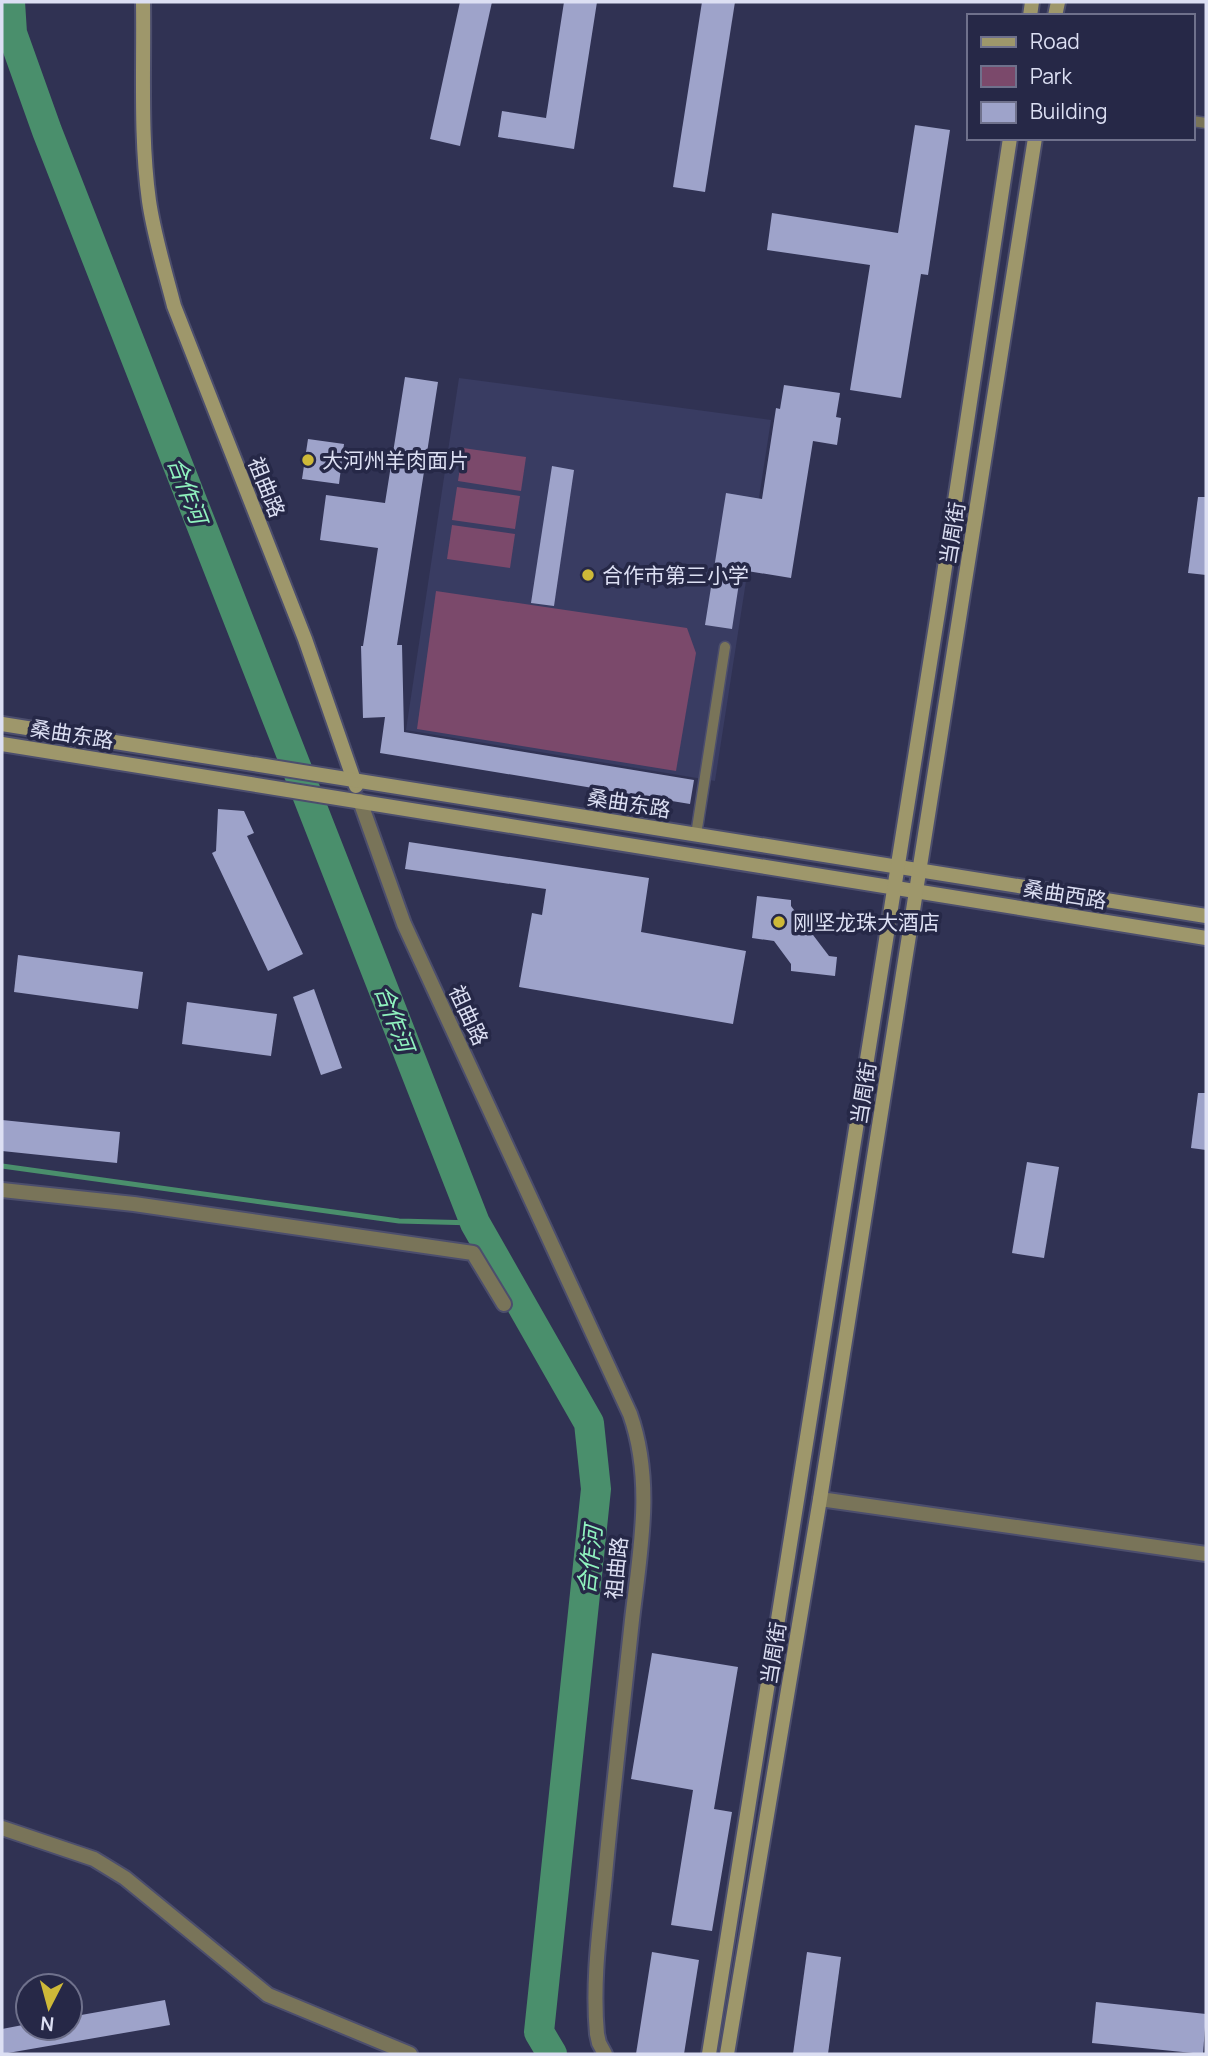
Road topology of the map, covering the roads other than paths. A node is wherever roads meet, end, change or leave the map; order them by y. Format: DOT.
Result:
graph roads {
  1 [pos="144,2"];
  2 [pos="1010,140"];
  3 [pos="1035,140"];
  4 [pos="725,647"];
  5 [pos="2,724"];
  6 [pos="2,744"];
  7 [pos="355,781"];
  8 [pos="360,801"];
  9 [pos="696,835"];
  10 [pos="897,867"];
  11 [pos="920,870"];
  12 [pos="894,887"];
  13 [pos="917,892"];
  14 [pos="1206,916"];
  15 [pos="1206,938"];
  16 [pos="2,1190"];
  17 [pos="504,1304"];
  18 [pos="820,1499"];
  19 [pos="1206,1554"];
  20 [pos="2,1828"];
  21 [pos="410,2054"];
  22 [pos="606,2054"];
  23 [pos="709,2054"];
  24 [pos="727,2054"];
  1 -- 7 [label="main road, 祖曲路"];
  2 -- 10 [label="main road, 当周街"];
  3 -- 11 [label="main road, 当周街"];
  4 -- 9 [label="lane"];
  5 -- 7 [label="main road, 桑曲东路"];
  6 -- 8 [label="main road, 桑曲东路"];
  7 -- 8 [label="main road, 祖曲路"];
  7 -- 9 [label="main road, 桑曲东路"];
  8 -- 12 [label="main road, 桑曲东路"];
  8 -- 22 [label="street, 祖曲路"];
  9 -- 10 [label="main road, 桑曲东路"];
  10 -- 11 [label="main road, 桑曲东路"];
  10 -- 12 [label="main road, 当周街"];
  11 -- 13 [label="main road, 当周街"];
  11 -- 14 [label="main road, 桑曲西路"];
  12 -- 13 [label="main road, 桑曲东路"];
  12 -- 23 [label="main road, 当周街"];
  13 -- 15 [label="main road, 桑曲西路"];
  13 -- 18 [label="main road, 当周街"];
  16 -- 17 [label="street"];
  18 -- 19 [label="street"];
  18 -- 24 [label="main road, 当周街"];
  20 -- 21 [label="street"];
}
